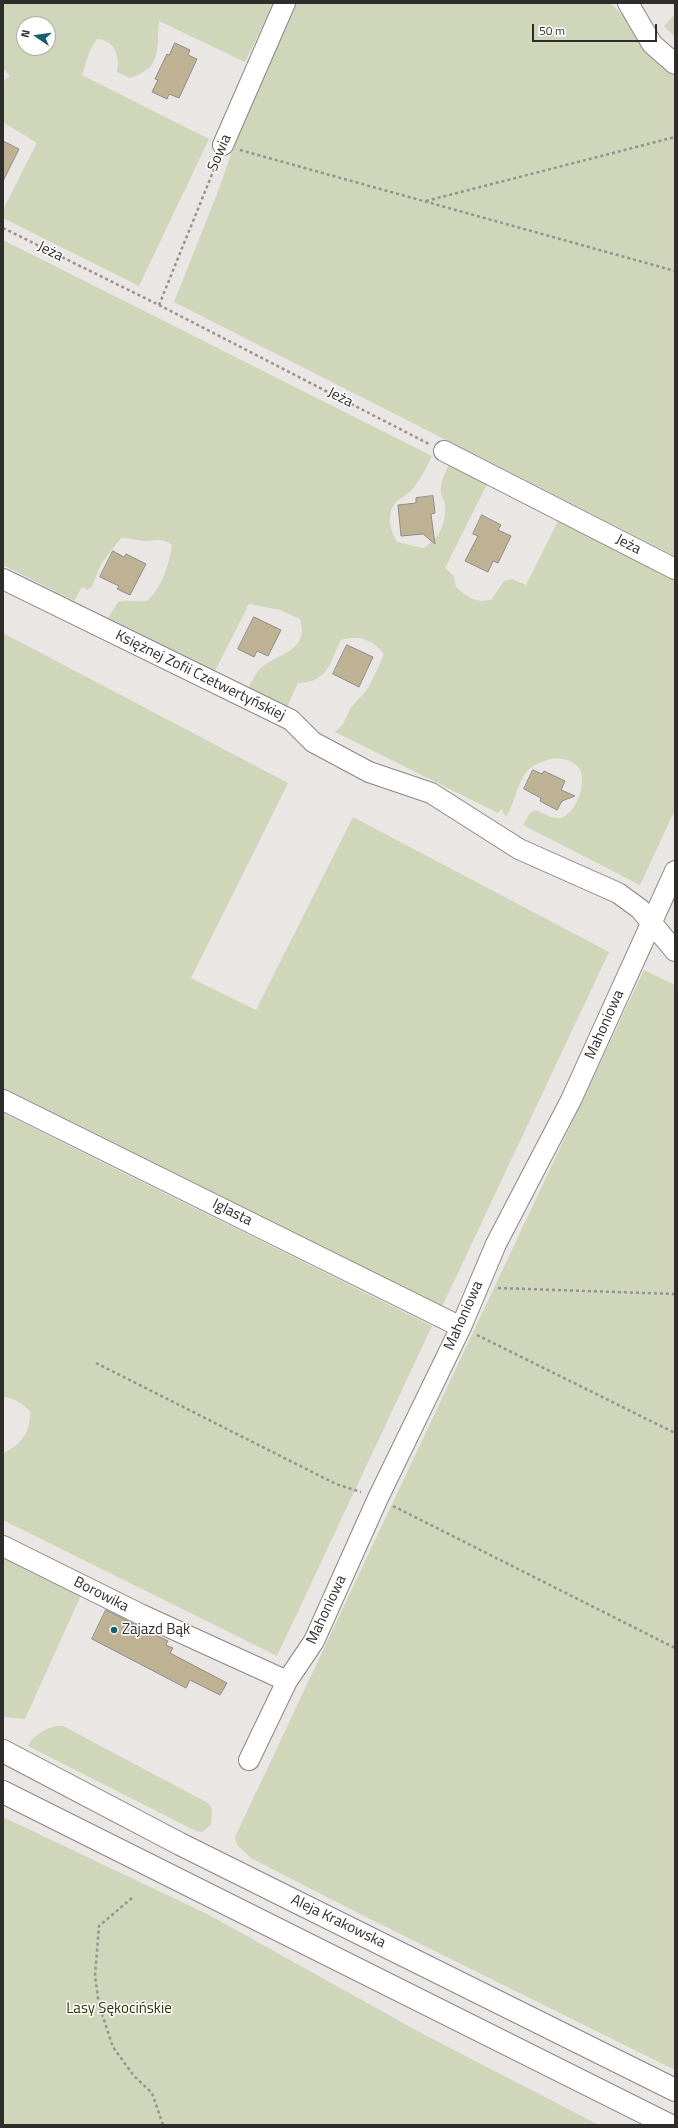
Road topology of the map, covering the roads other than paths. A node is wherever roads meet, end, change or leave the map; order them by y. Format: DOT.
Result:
graph roads {
  1 [pos="285,3"];
  2 [pos="628,3"];
  3 [pos="675,64"];
  4 [pos="223,145"];
  5 [pos="444,451"];
  6 [pos="675,570"];
  7 [pos="3,579"];
  8 [pos="675,870"];
  9 [pos="652,923"];
  10 [pos="675,951"];
  11 [pos="3,1100"];
  12 [pos="461,1327"];
  13 [pos="3,1546"];
  14 [pos="287,1681"];
  15 [pos="3,1751"];
  16 [pos="249,1760"];
  17 [pos="3,1792"];
  18 [pos="675,2090"];
  19 [pos="669,2125"];
  1 -- 4 [label="street, Sowia"];
  2 -- 3 [label="street"];
  5 -- 6 [label="street, Jeża"];
  7 -- 9 [label="street, Księżnej Zofii Czetwertyńskiej"];
  8 -- 9 [label="street, Mahoniowa"];
  9 -- 10 [label="street, Księżnej Zofii Czetwertyńskiej"];
  9 -- 12 [label="street, Mahoniowa"];
  11 -- 12 [label="street, Iglasta"];
  12 -- 14 [label="street, Mahoniowa"];
  13 -- 14 [label="street, Borowika"];
  14 -- 16 [label="street, Mahoniowa"];
  15 -- 18 [label="main road, Aleja Krakowska"];
  17 -- 19 [label="main road"];
}
